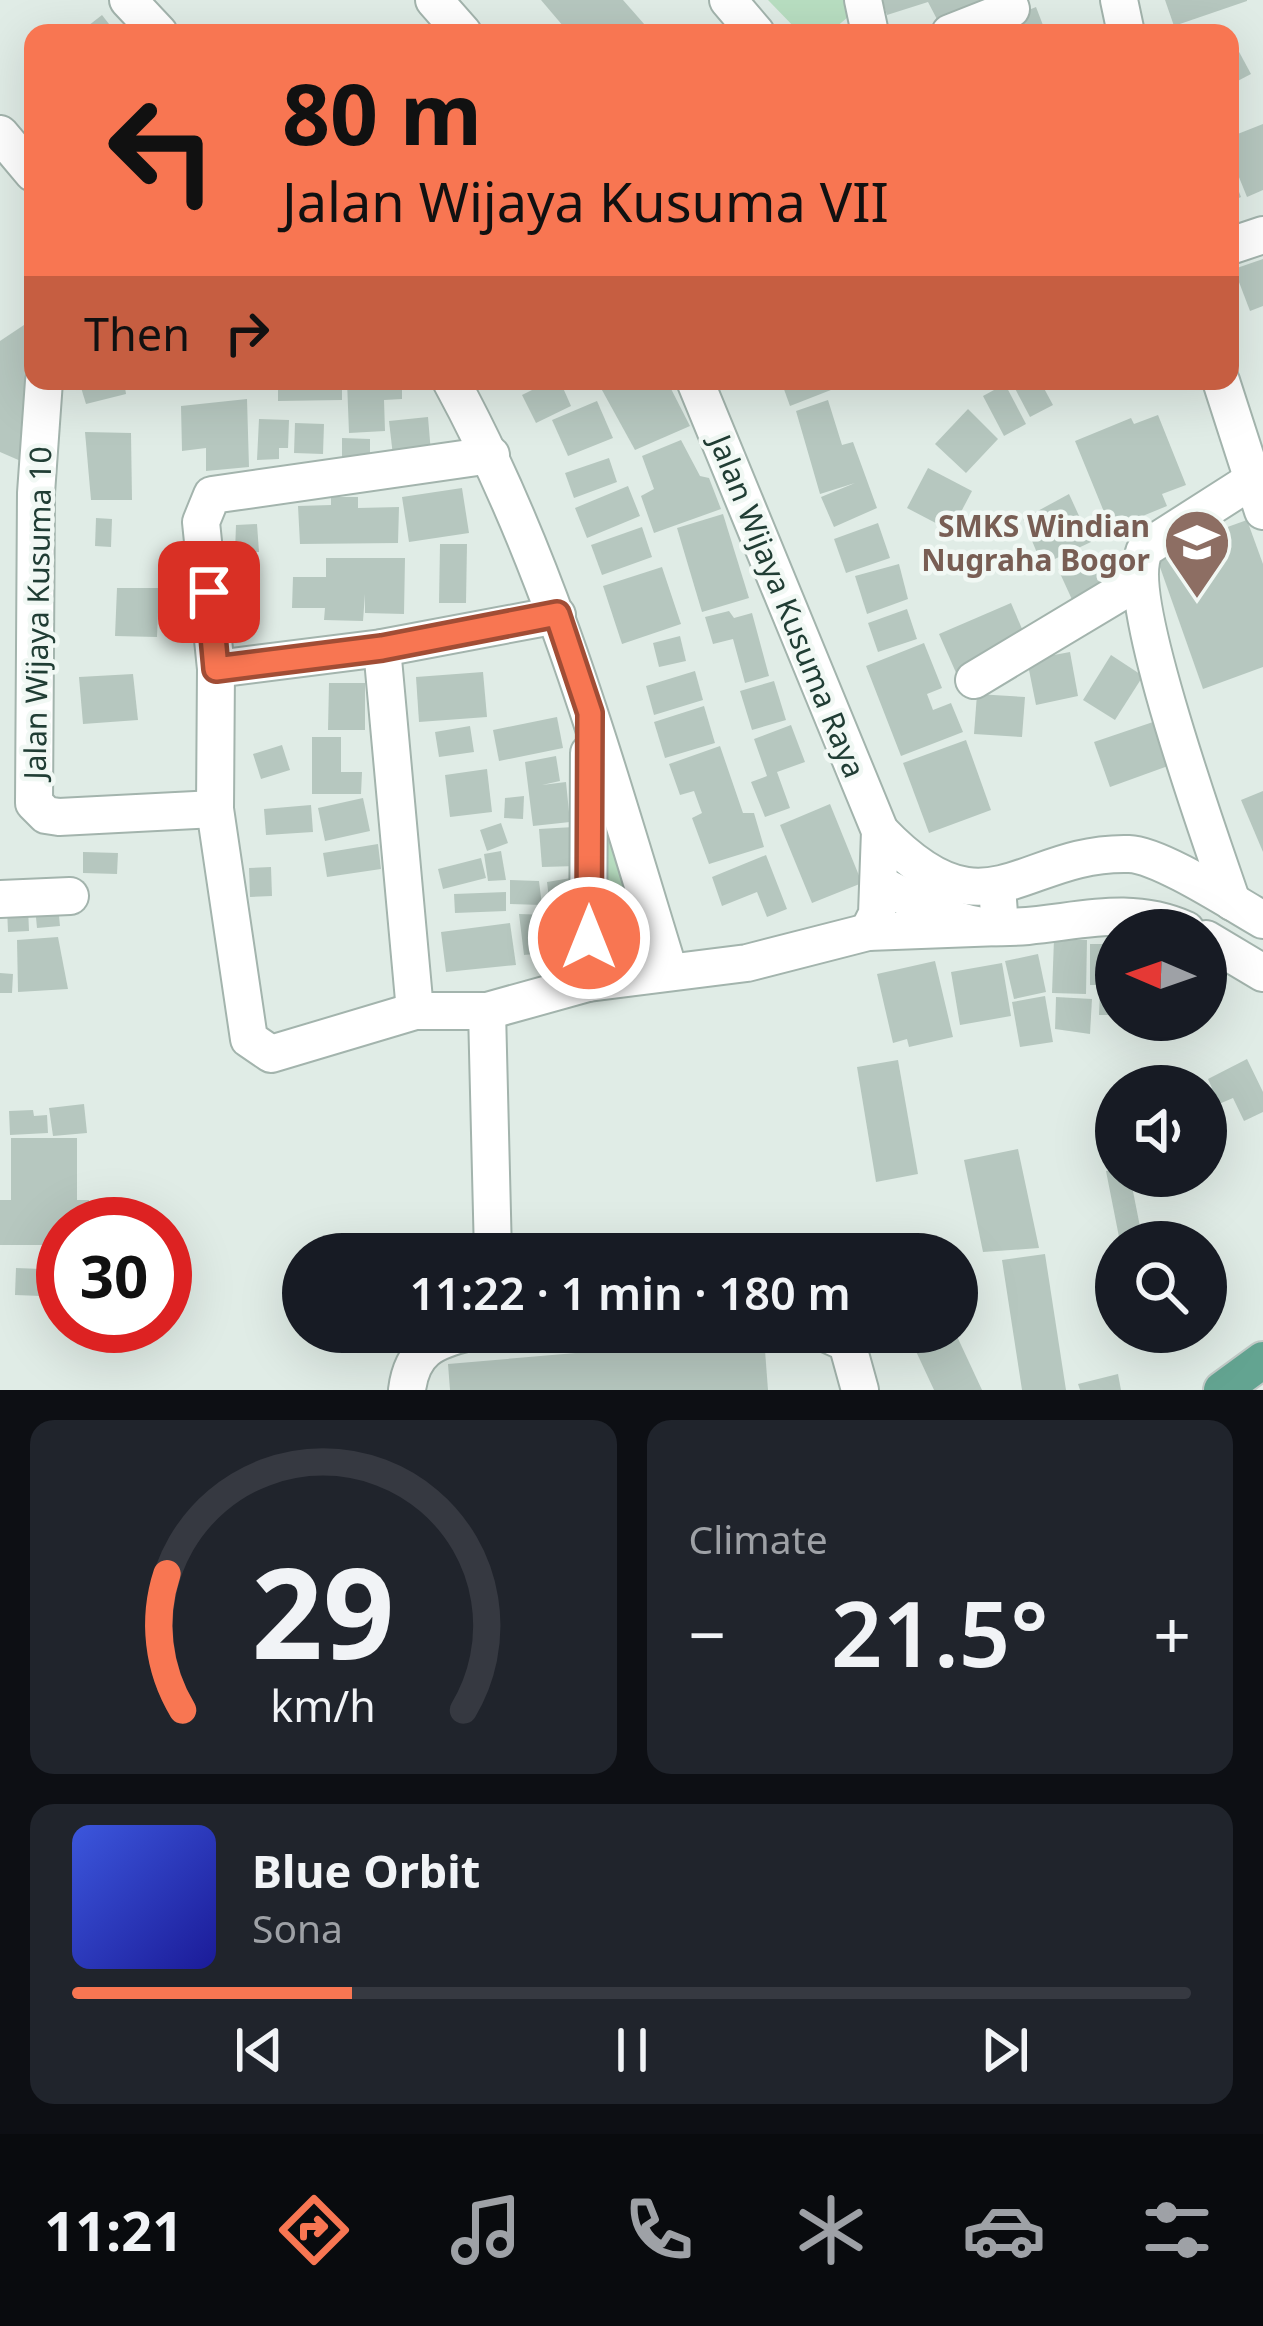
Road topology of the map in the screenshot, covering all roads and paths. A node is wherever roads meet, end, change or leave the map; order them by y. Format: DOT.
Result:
graph roads {
  1 [pos="128,0"];
  2 [pos="434,0"];
  3 [pos="728,0"];
  4 [pos="1008,0"];
  5 [pos="151,24"];
  6 [pos="455,24"];
  7 [pos="748,24"];
  8 [pos="973,24"];
  9 [pos="0,134"];
  10 [pos="24,162"];
  11 [pos="42,390"];
  12 [pos="456,390"];
  13 [pos="699,390"];
  14 [pos="1224,390"];
  15 [pos="491,455"];
  16 [pos="18,490"];
  17 [pos="1258,495"];
  18 [pos="1138,581"];
  19 [pos="557,614"];
  20 [pos="382,648"];
  21 [pos="216,669"];
  22 [pos="974,680"];
  23 [pos="590,713"];
  24 [pos="215,809"];
  25 [pos="880,831"];
  26 [pos="1136,854"];
  27 [pos="879,884"];
  28 [pos="997,887"];
  29 [pos="70,896"];
  30 [pos="0,899"];
  31 [pos="1136,909"];
  32 [pos="1247,911"];
  33 [pos="1095,918"];
  34 [pos="1000,927"];
  35 [pos="868,932"];
  36 [pos="1227,952"];
  37 [pos="669,971"];
  38 [pos="1263,973"];
  39 [pos="588,983"];
  40 [pos="415,1011"];
  41 [pos="487,1011"];
  42 [pos="492,1233"];
  43 [pos="421,1353"];
  44 [pos="850,1353"];
  45 [pos="1263,1360"];
  46 [pos="407,1390"];
  47 [pos="860,1390"];
  48 [pos="1222,1390"];
  1 -- 5 [label="street"];
  2 -- 6 [label="street"];
  3 -- 7 [label="street"];
  4 -- 8 [label="street"];
  9 -- 10 [label="street"];
  11 -- 16 [label="street, Jalan Wijaya Kusuma 10"];
  12 -- 15 [label="street"];
  13 -- 25 [label="street, Jalan Wijaya Kusuma Raya"];
  14 -- 17 [label="street"];
  15 -- 19 [label="street"];
  15 -- 21 [label="street"];
  16 -- 24 [label="street, Jalan Wijaya Kusuma 10"];
  17 -- 18 [label="street"];
  18 -- 22 [label="street"];
  18 -- 32 [label="street"];
  19 -- 20 [label="street"];
  19 -- 23 [label="street"];
  20 -- 21 [label="street"];
  20 -- 40 [label="street"];
  21 -- 24 [label="street"];
  23 -- 37 [label="street"];
  23 -- 39 [label="street"];
  24 -- 40 [label="street"];
  25 -- 27 [label="street, Jalan Wijaya Kusuma Raya"];
  25 -- 28 [label="street, Jalan Wijaya Kusuma Raya"];
  26 -- 28 [label="street"];
  26 -- 31 [label="street"];
  26 -- 32 [label="street"];
  27 -- 34 [label="street"];
  27 -- 35 [label="street, Jalan Wijaya Kusuma Raya"];
  28 -- 34 [label="street"];
  29 -- 30 [label="street"];
  33 -- 34 [label="street"];
  34 -- 35 [label="street"];
  35 -- 37 [label="street"];
  36 -- 38 [label="street"];
  37 -- 39 [label="street"];
  39 -- 41 [label="street"];
  40 -- 41 [label="street"];
  41 -- 42 [label="street"];
  43 -- 46 [label="street"];
  44 -- 47 [label="street"];
  45 -- 48 [label="main road"];
}
